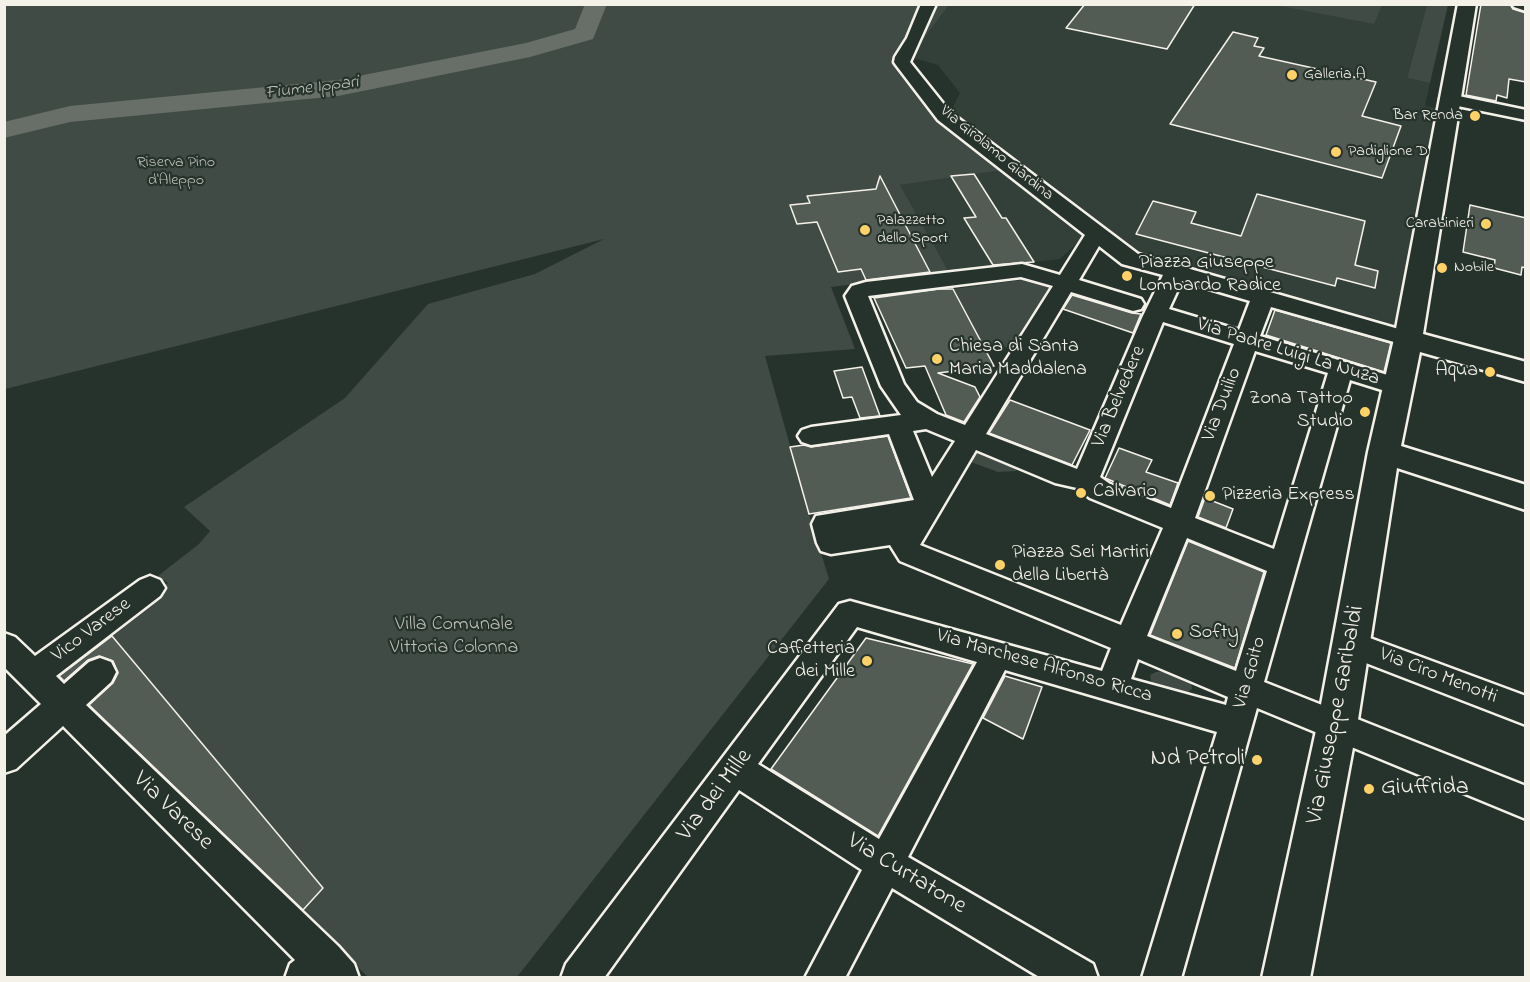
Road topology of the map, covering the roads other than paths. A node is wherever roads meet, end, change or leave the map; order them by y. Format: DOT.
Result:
graph roads {
  1 [pos="929,4"];
  2 [pos="1467,4"];
  3 [pos="1519,4"];
  4 [pos="1526,7"];
  5 [pos="1449,99"];
  6 [pos="1526,115"];
  7 [pos="1094,232"];
  8 [pos="1078,263"];
  9 [pos="1022,270"];
  10 [pos="1176,272"];
  11 [pos="1061,284"];
  12 [pos="1263,297"];
  13 [pos="1147,311"];
  14 [pos="1408,339"];
  15 [pos="1248,340"];
  16 [pos="1341,369"];
  17 [pos="1526,372"];
  18 [pos="1398,387"];
  19 [pos="912,422"];
  20 [pos="972,434"];
  21 [pos="811,436"];
  22 [pos="1384,452"];
  23 [pos="950,470"];
  24 [pos="1086,478"];
  25 [pos="1526,498"];
  26 [pos="922,515"];
  27 [pos="1184,522"];
  28 [pos="1283,565"];
  29 [pos="150,588"];
  30 [pos="850,613"];
  31 [pos="1129,642"];
  32 [pos="1352,644"];
  33 [pos="4,646"];
  34 [pos="994,662"];
  35 [pos="100,672"];
  36 [pos="33,675"];
  37 [pos="1112,686"];
  38 [pos="1246,690"];
  39 [pos="63,706"];
  40 [pos="1526,711"];
  41 [pos="1237,723"];
  42 [pos="1336,726"];
  43 [pos="4,758"];
  44 [pos="736,769"];
  45 [pos="1526,803"];
  46 [pos="886,864"];
  47 [pos="322,972"];
  48 [pos="580,978"];
  49 [pos="824,978"];
  50 [pos="1079,978"];
  51 [pos="1161,978"];
  52 [pos="1286,978"];
  1 -- 7 [label="street, Via Girolamo Giardina"];
  2 -- 5 [label="main road"];
  3 -- 4 [label="street"];
  5 -- 6 [label="street"];
  5 -- 14 [label="main road, Via Giuseppe Garibaldi"];
  7 -- 8 [label="street"];
  7 -- 10 [label="street"];
  8 -- 9 [label="street"];
  8 -- 11 [label="street"];
  9 -- 11 [label="street, Via Padre Luigi La Nuza"];
  9 -- 19 [label="street"];
  10 -- 12 [label="street"];
  10 -- 13 [label="street, Via Belvedere"];
  11 -- 13 [label="street, Via Padre Luigi La Nuza"];
  11 -- 20 [label="street"];
  12 -- 14 [label="street"];
  12 -- 15 [label="street, Via Duilio"];
  13 -- 15 [label="street, Via Padre Luigi La Nuza"];
  13 -- 24 [label="street, Via Belvedere"];
  14 -- 17 [label="main road"];
  14 -- 18 [label="main road, Via Giuseppe Garibaldi"];
  15 -- 16 [label="street, Via Padre Luigi La Nuza"];
  15 -- 27 [label="street, Via Duilio"];
  16 -- 18 [label="street, Via Padre Luigi La Nuza"];
  16 -- 28 [label="street, Via Goito"];
  18 -- 22 [label="main road, Via Giuseppe Garibaldi"];
  19 -- 20 [label="street"];
  19 -- 21 [label="street"];
  19 -- 23 [label="street"];
  19 -- 26 [label="street"];
  20 -- 23 [label="street"];
  20 -- 24 [label="street"];
  22 -- 25 [label="main road"];
  22 -- 32 [label="main road, Via Giuseppe Garibaldi"];
  23 -- 26 [label="street"];
  24 -- 27 [label="street"];
  26 -- 31 [label="street"];
  27 -- 28 [label="street"];
  27 -- 31 [label="street, Via Duilio"];
  28 -- 38 [label="street, Via Goito"];
  29 -- 36 [label="street, Vico Varese"];
  30 -- 34 [label="street, Via Marchese Alfonso Ricca"];
  30 -- 44 [label="street, Via dei Mille"];
  31 -- 37 [label="street, Via Duilio"];
  31 -- 38 [label="street"];
  32 -- 40 [label="street, Via Ciro Menotti"];
  32 -- 42 [label="main road, Via Giuseppe Garibaldi"];
  33 -- 36 [label="street, Via Varese"];
  34 -- 37 [label="street, Via Marchese Alfonso Ricca"];
  34 -- 46 [label="street"];
  35 -- 39 [label="street"];
  36 -- 39 [label="street, Via Varese"];
  37 -- 41 [label="street, Via Marchese Alfonso Ricca"];
  38 -- 41 [label="street, Via Goito"];
  38 -- 42 [label="street"];
  39 -- 43 [label="street"];
  39 -- 47 [label="street, Via Varese"];
  41 -- 51 [label="street, Via Goito"];
  42 -- 45 [label="street"];
  42 -- 52 [label="main road, Via Giuseppe Garibaldi"];
  44 -- 46 [label="street, Via Curtatone"];
  44 -- 48 [label="street, Via dei Mille"];
  46 -- 49 [label="street"];
  46 -- 50 [label="street, Via Curtatone"];
}
